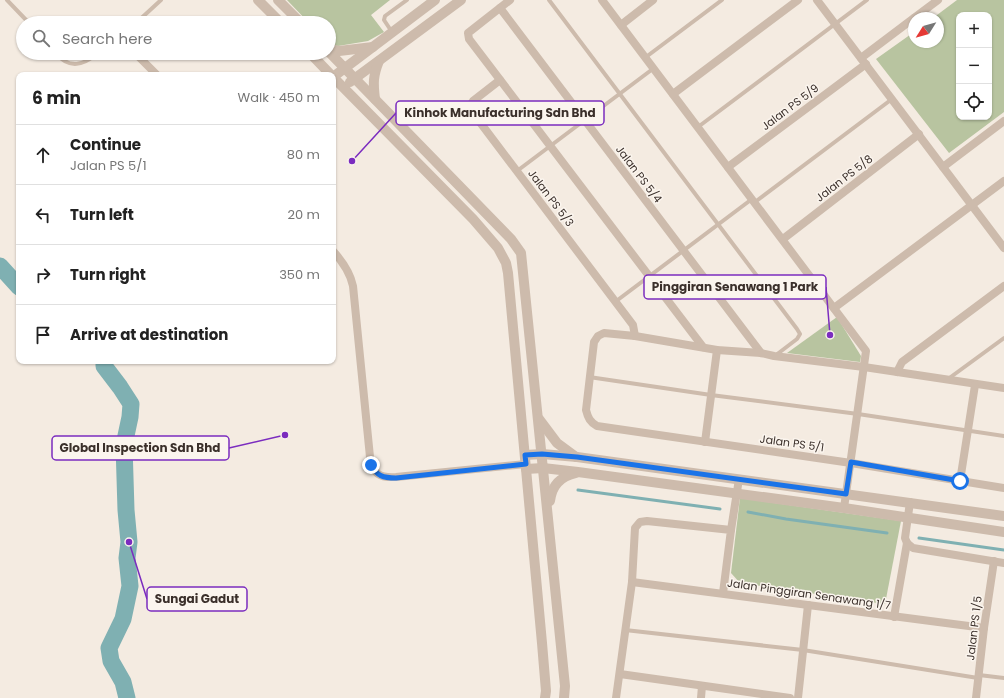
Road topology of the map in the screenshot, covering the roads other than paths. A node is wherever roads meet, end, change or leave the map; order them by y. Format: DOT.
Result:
graph roads {
  1 [pos="7,0"];
  2 [pos="161,0"];
  3 [pos="258,0"];
  4 [pos="278,0"];
  5 [pos="407,0"];
  6 [pos="435,0"];
  7 [pos="461,0"];
  8 [pos="510,0"];
  9 [pos="549,0"];
  10 [pos="602,0"];
  11 [pos="653,0"];
  12 [pos="722,0"];
  13 [pos="798,0"];
  14 [pos="817,0"];
  15 [pos="867,0"];
  16 [pos="938,0"];
  17 [pos="500,8"];
  18 [pos="922,12"];
  19 [pos="22,16"];
  20 [pos="144,16"];
  21 [pos="273,16"];
  22 [pos="294,16"];
  23 [pos="908,23"];
  24 [pos="621,24"];
  25 [pos="835,24"];
  26 [pos="392,32"];
  27 [pos="373,47"];
  28 [pos="336,51"];
  29 [pos="646,57"];
  30 [pos="336,58"];
  31 [pos="64,60"];
  32 [pos="89,60"];
  33 [pos="142,60"];
  34 [pos="317,60"];
  35 [pos="379,61"];
  36 [pos="863,61"];
  37 [pos="345,68"];
  38 [pos="654,68"];
  39 [pos="154,72"];
  40 [pos="328,72"];
  41 [pos="336,74"];
  42 [pos="355,79"];
  43 [pos="336,80"];
  44 [pos="500,80"];
  45 [pos="343,88"];
  46 [pos="620,94"];
  47 [pos="673,94"];
  48 [pos="375,99"];
  49 [pos="892,99"];
  50 [pos="585,120"];
  51 [pos="1004,121"];
  52 [pos="698,126"];
  53 [pos="919,134"];
  54 [pos="551,146"];
  55 [pos="728,167"];
  56 [pos="943,167"];
  57 [pos="517,172"];
  58 [pos="1004,181"];
  59 [pos="753,201"];
  60 [pos="972,205"];
  61 [pos="718,224"];
  62 [pos="783,239"];
  63 [pos="1004,248"];
  64 [pos="683,251"];
  65 [pos="336,255"];
  66 [pos="650,276"];
  67 [pos="1004,286"];
  68 [pos="614,302"];
  69 [pos="834,308"];
  70 [pos="635,336"];
  71 [pos="1004,338"];
  72 [pos="703,347"];
  73 [pos="717,350"];
  74 [pos="761,353"];
  75 [pos="774,356"];
  76 [pos="864,367"];
  77 [pos="897,372"];
  78 [pos="589,377"];
  79 [pos="946,380"];
  80 [pos="975,385"];
  81 [pos="1004,388"];
  82 [pos="711,395"];
  83 [pos="858,414"];
  84 [pos="537,418"];
  85 [pos="968,432"];
  86 [pos="1004,436"];
  87 [pos="705,442"];
  88 [pos="542,454"];
  89 [pos="577,457"];
  90 [pos="526,462"];
  91 [pos="851,462"];
  92 [pos="543,468"];
  93 [pos="578,472"];
  94 [pos="739,479"];
  95 [pos="960,481"];
  96 [pos="1004,488"];
  97 [pos="736,494"];
  98 [pos="846,494"];
  99 [pos="910,502"];
  100 [pos="844,508"];
  101 [pos="548,514"];
  102 [pos="1004,516"];
  103 [pos="908,518"];
  104 [pos="731,530"];
  105 [pos="1004,532"];
  106 [pos="907,543"];
  107 [pos="994,561"];
  108 [pos="1004,563"];
  109 [pos="632,582"];
  110 [pos="723,593"];
  111 [pos="808,605"];
  112 [pos="894,617"];
  113 [pos="984,628"];
  114 [pos="625,630"];
  115 [pos="803,650"];
  116 [pos="620,674"];
  117 [pos="979,677"];
  118 [pos="1004,678"];
  119 [pos="702,686"];
  120 [pos="545,698"];
  121 [pos="564,698"];
  122 [pos="616,698"];
  123 [pos="701,698"];
  124 [pos="790,698"];
  125 [pos="798,698"];
  126 [pos="976,698"];
  1 -- 19 [label="lane"];
  2 -- 20 [label="lane"];
  3 -- 21 [label="street"];
  4 -- 22 [label="street"];
  5 -- 26 [label="lane"];
  6 -- 26 [label="street"];
  7 -- 35 [label="street"];
  8 -- 17 [label="street"];
  9 -- 46 [label="lane"];
  10 -- 24 [label="street"];
  11 -- 24 [label="street"];
  12 -- 29 [label="lane"];
  13 -- 47 [label="street"];
  14 -- 25 [label="street"];
  15 -- 25 [label="lane"];
  16 -- 18 [label="street, Jalan PS 5/9"];
  17 -- 44 [label="street"];
  17 -- 50 [label="street, Jalan PS 5/4"];
  23 -- 36 [label="street, Jalan PS 5/9"];
  24 -- 29 [label="street"];
  25 -- 36 [label="street"];
  25 -- 52 [label="lane"];
  26 -- 27 [label="street"];
  27 -- 28 [label="street"];
  27 -- 37 [label="street"];
  29 -- 38 [label="street"];
  30 -- 37 [label="street"];
  31 -- 32 [label="lane"];
  33 -- 39 [label="street"];
  34 -- 40 [label="street"];
  35 -- 42 [label="street"];
  35 -- 48 [label="street"];
  36 -- 49 [label="street"];
  36 -- 55 [label="street, Jalan PS 5/9"];
  37 -- 41 [label="street"];
  37 -- 42 [label="street"];
  38 -- 46 [label="lane"];
  38 -- 47 [label="street"];
  42 -- 45 [label="street"];
  42 -- 48 [label="street"];
  43 -- 45 [label="street"];
  44 -- 54 [label="street"];
  44 -- 57 [label="street, Jalan PS 5/3"];
  45 -- 90 [label="street"];
  46 -- 50 [label="lane"];
  46 -- 61 [label="lane"];
  47 -- 52 [label="street"];
  48 -- 84 [label="street"];
  49 -- 53 [label="street"];
  49 -- 59 [label="lane"];
  50 -- 54 [label="lane"];
  50 -- 64 [label="street, Jalan PS 5/4"];
  51 -- 56 [label="street"];
  52 -- 55 [label="street"];
  53 -- 56 [label="street"];
  53 -- 62 [label="street, Jalan PS 5/8"];
  54 -- 57 [label="lane"];
  54 -- 66 [label="street"];
  55 -- 59 [label="street"];
  56 -- 60 [label="street"];
  57 -- 68 [label="street, Jalan PS 5/3"];
  58 -- 60 [label="street"];
  59 -- 61 [label="lane"];
  59 -- 62 [label="street"];
  60 -- 63 [label="street"];
  60 -- 69 [label="street"];
  61 -- 64 [label="lane"];
  61 -- 75 [label="lane"];
  62 -- 69 [label="street"];
  64 -- 66 [label="lane"];
  64 -- 74 [label="street, Jalan PS 5/4"];
  65 -- 90 [label="street"];
  66 -- 68 [label="lane"];
  66 -- 72 [label="street"];
  67 -- 77 [label="street"];
  68 -- 70 [label="street, Jalan PS 5/3"];
  69 -- 76 [label="street"];
  70 -- 72 [label="street"];
  70 -- 78 [label="street"];
  71 -- 79 [label="lane"];
  72 -- 73 [label="street"];
  73 -- 74 [label="street"];
  73 -- 82 [label="street"];
  74 -- 75 [label="street"];
  75 -- 76 [label="street"];
  76 -- 77 [label="street"];
  76 -- 83 [label="street"];
  77 -- 79 [label="street"];
  78 -- 82 [label="lane"];
  78 -- 87 [label="street, Jalan PS 5/1"];
  79 -- 80 [label="street"];
  80 -- 81 [label="street"];
  80 -- 85 [label="street"];
  82 -- 83 [label="lane"];
  82 -- 87 [label="street"];
  83 -- 85 [label="lane"];
  83 -- 91 [label="street"];
  84 -- 88 [label="street"];
  84 -- 89 [label="street"];
  85 -- 86 [label="lane"];
  85 -- 95 [label="street"];
  87 -- 91 [label="street, Jalan PS 5/1"];
  88 -- 89 [label="street"];
  88 -- 90 [label="street"];
  88 -- 92 [label="street"];
  89 -- 94 [label="street"];
  90 -- 92 [label="street"];
  90 -- 120 [label="street"];
  91 -- 95 [label="street, Jalan PS 5/1"];
  91 -- 98 [label="street"];
  92 -- 93 [label="street"];
  92 -- 101 [label="street"];
  93 -- 97 [label="street"];
  93 -- 101 [label="street"];
  94 -- 97 [label="street"];
  94 -- 98 [label="street"];
  95 -- 96 [label="street, Jalan PS 5/1"];
  97 -- 100 [label="street"];
  97 -- 104 [label="street"];
  98 -- 99 [label="street"];
  98 -- 100 [label="street"];
  99 -- 102 [label="street"];
  99 -- 103 [label="street"];
  100 -- 103 [label="street"];
  101 -- 121 [label="street"];
  103 -- 105 [label="street"];
  103 -- 106 [label="street"];
  104 -- 109 [label="street"];
  104 -- 110 [label="street"];
  106 -- 107 [label="street"];
  106 -- 112 [label="street"];
  107 -- 108 [label="street"];
  107 -- 113 [label="street, Jalan PS 1/5"];
  109 -- 110 [label="street, Jalan Pinggiran Senawang 1/7"];
  109 -- 114 [label="street"];
  110 -- 111 [label="street, Jalan Pinggiran Senawang 1/7"];
  111 -- 112 [label="street, Jalan Pinggiran Senawang 1/7"];
  111 -- 115 [label="street"];
  112 -- 113 [label="street, Jalan Pinggiran Senawang 1/7"];
  113 -- 117 [label="street, Jalan PS 1/5"];
  114 -- 115 [label="lane"];
  114 -- 116 [label="street"];
  115 -- 117 [label="lane"];
  115 -- 125 [label="street"];
  116 -- 119 [label="street"];
  116 -- 122 [label="street"];
  117 -- 118 [label="lane"];
  117 -- 126 [label="street, Jalan PS 1/5"];
  119 -- 123 [label="street"];
  119 -- 124 [label="street"];
}
